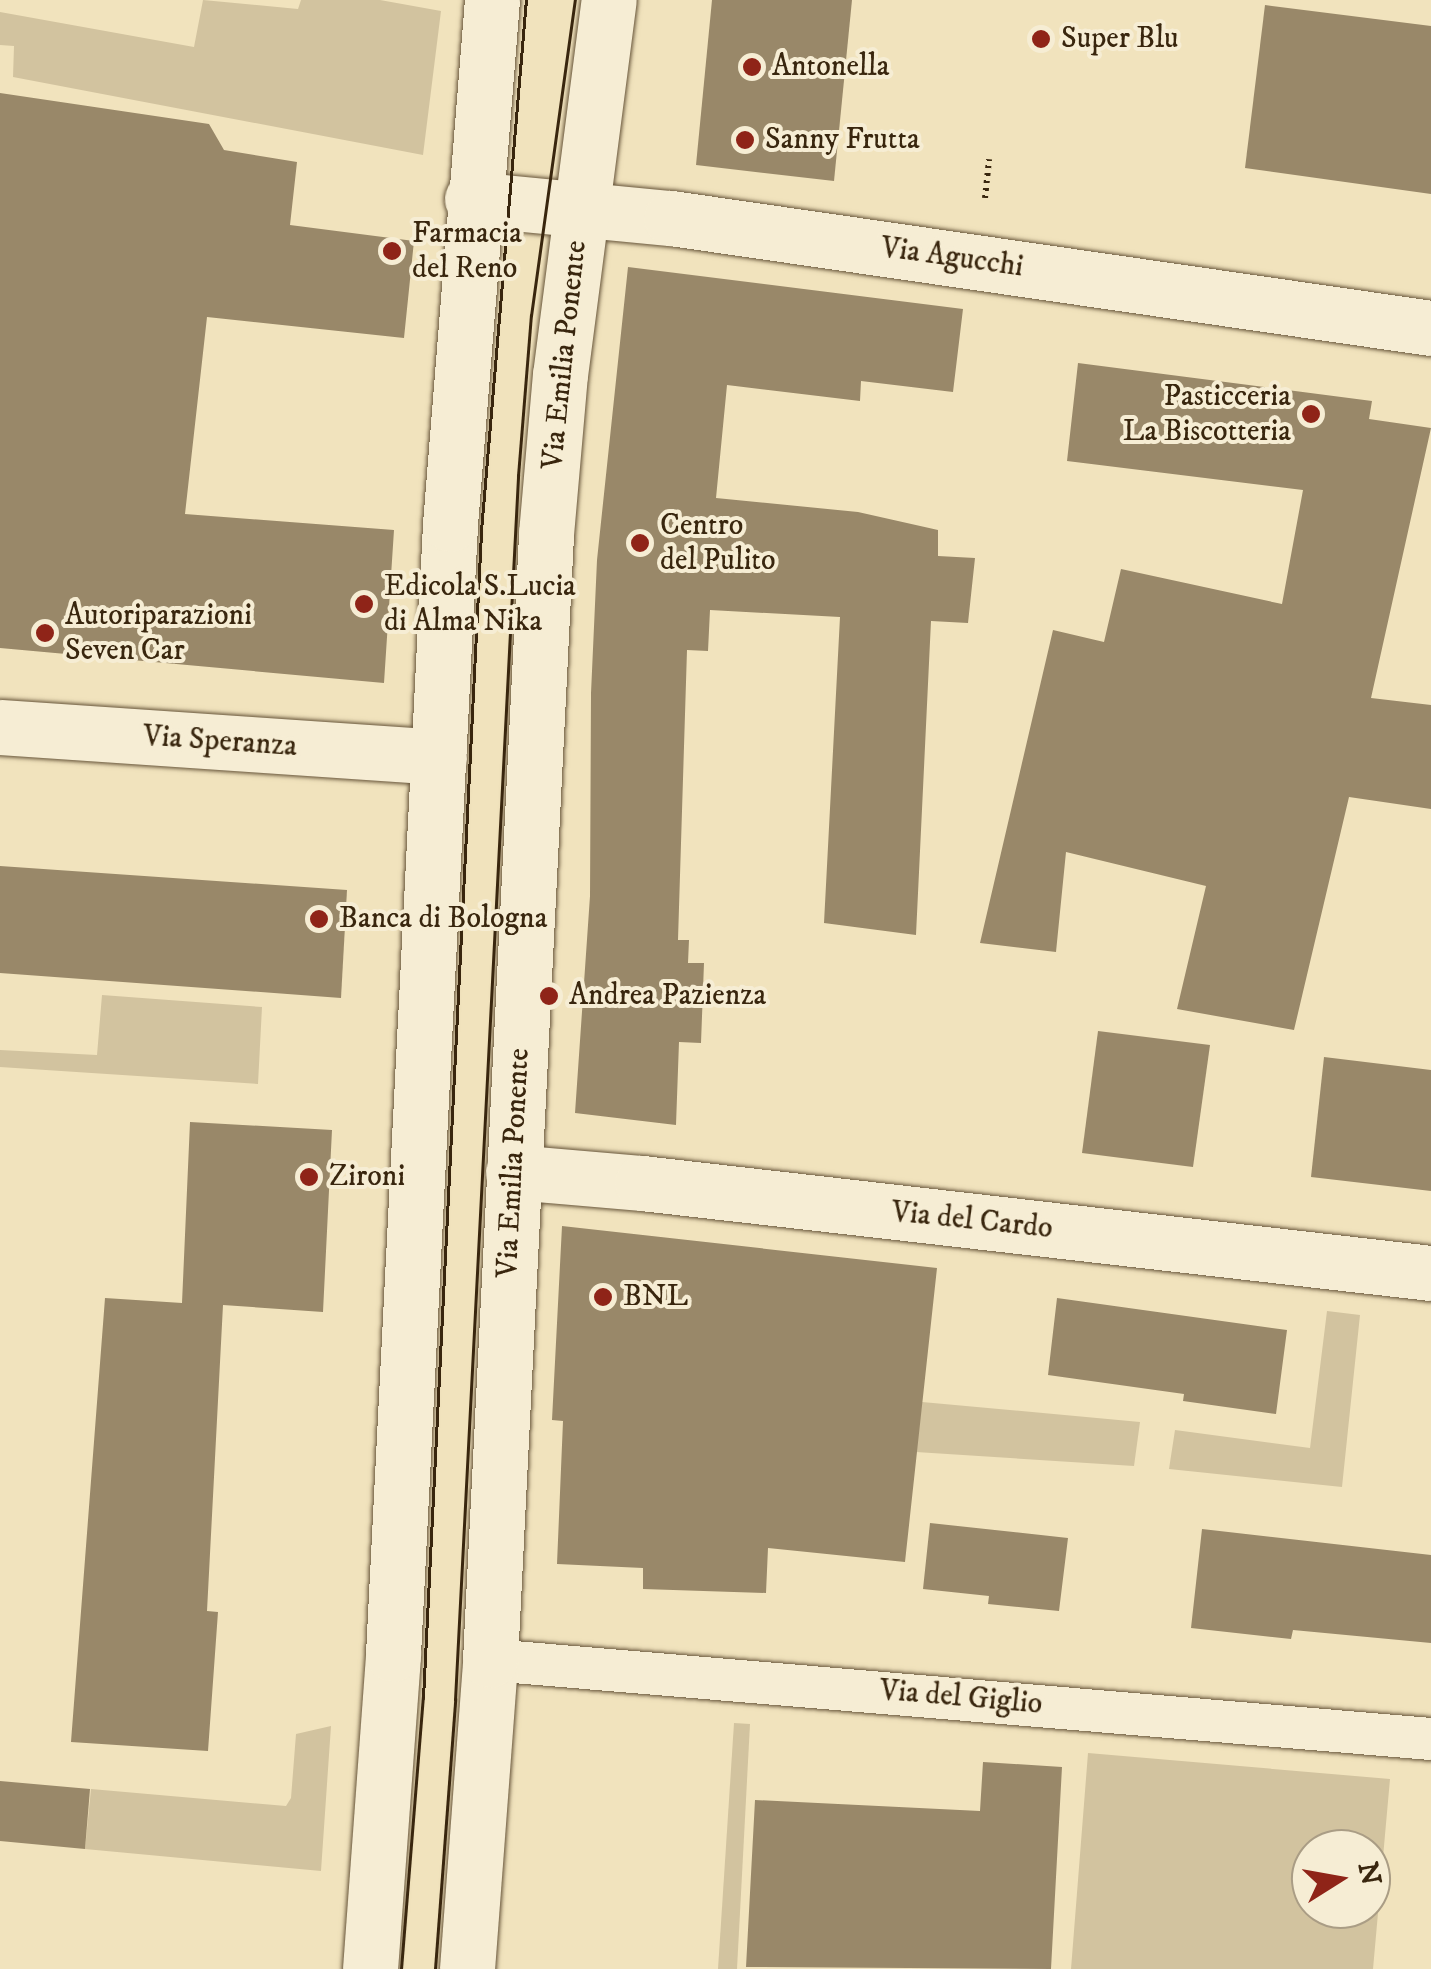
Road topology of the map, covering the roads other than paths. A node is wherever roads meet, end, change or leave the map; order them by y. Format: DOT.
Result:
graph roads {
  1 [pos="492,0"];
  2 [pos="609,0"];
  3 [pos="472,199"];
  4 [pos="581,208"];
  5 [pos="1431,328"];
  6 [pos="0,728"];
  7 [pos="439,757"];
  8 [pos="514,1172"];
  9 [pos="1431,1273"];
  10 [pos="490,1660"];
  11 [pos="1431,1739"];
  12 [pos="370,1969"];
  13 [pos="466,1969"];
  1 -- 3 [label="main road"];
  2 -- 4 [label="main road, Via Emilia Ponente"];
  3 -- 4 [label="main road, Via Agucchi"];
  3 -- 7 [label="main road"];
  4 -- 5 [label="main road, Via Agucchi"];
  4 -- 8 [label="main road, Via Emilia Ponente"];
  6 -- 7 [label="main road, Via Speranza"];
  7 -- 12 [label="main road"];
  8 -- 9 [label="main road, Via del Cardo"];
  8 -- 10 [label="main road, Via Emilia Ponente"];
  10 -- 11 [label="lane, Via del Giglio"];
  10 -- 13 [label="main road, Via Emilia Ponente"];
}
